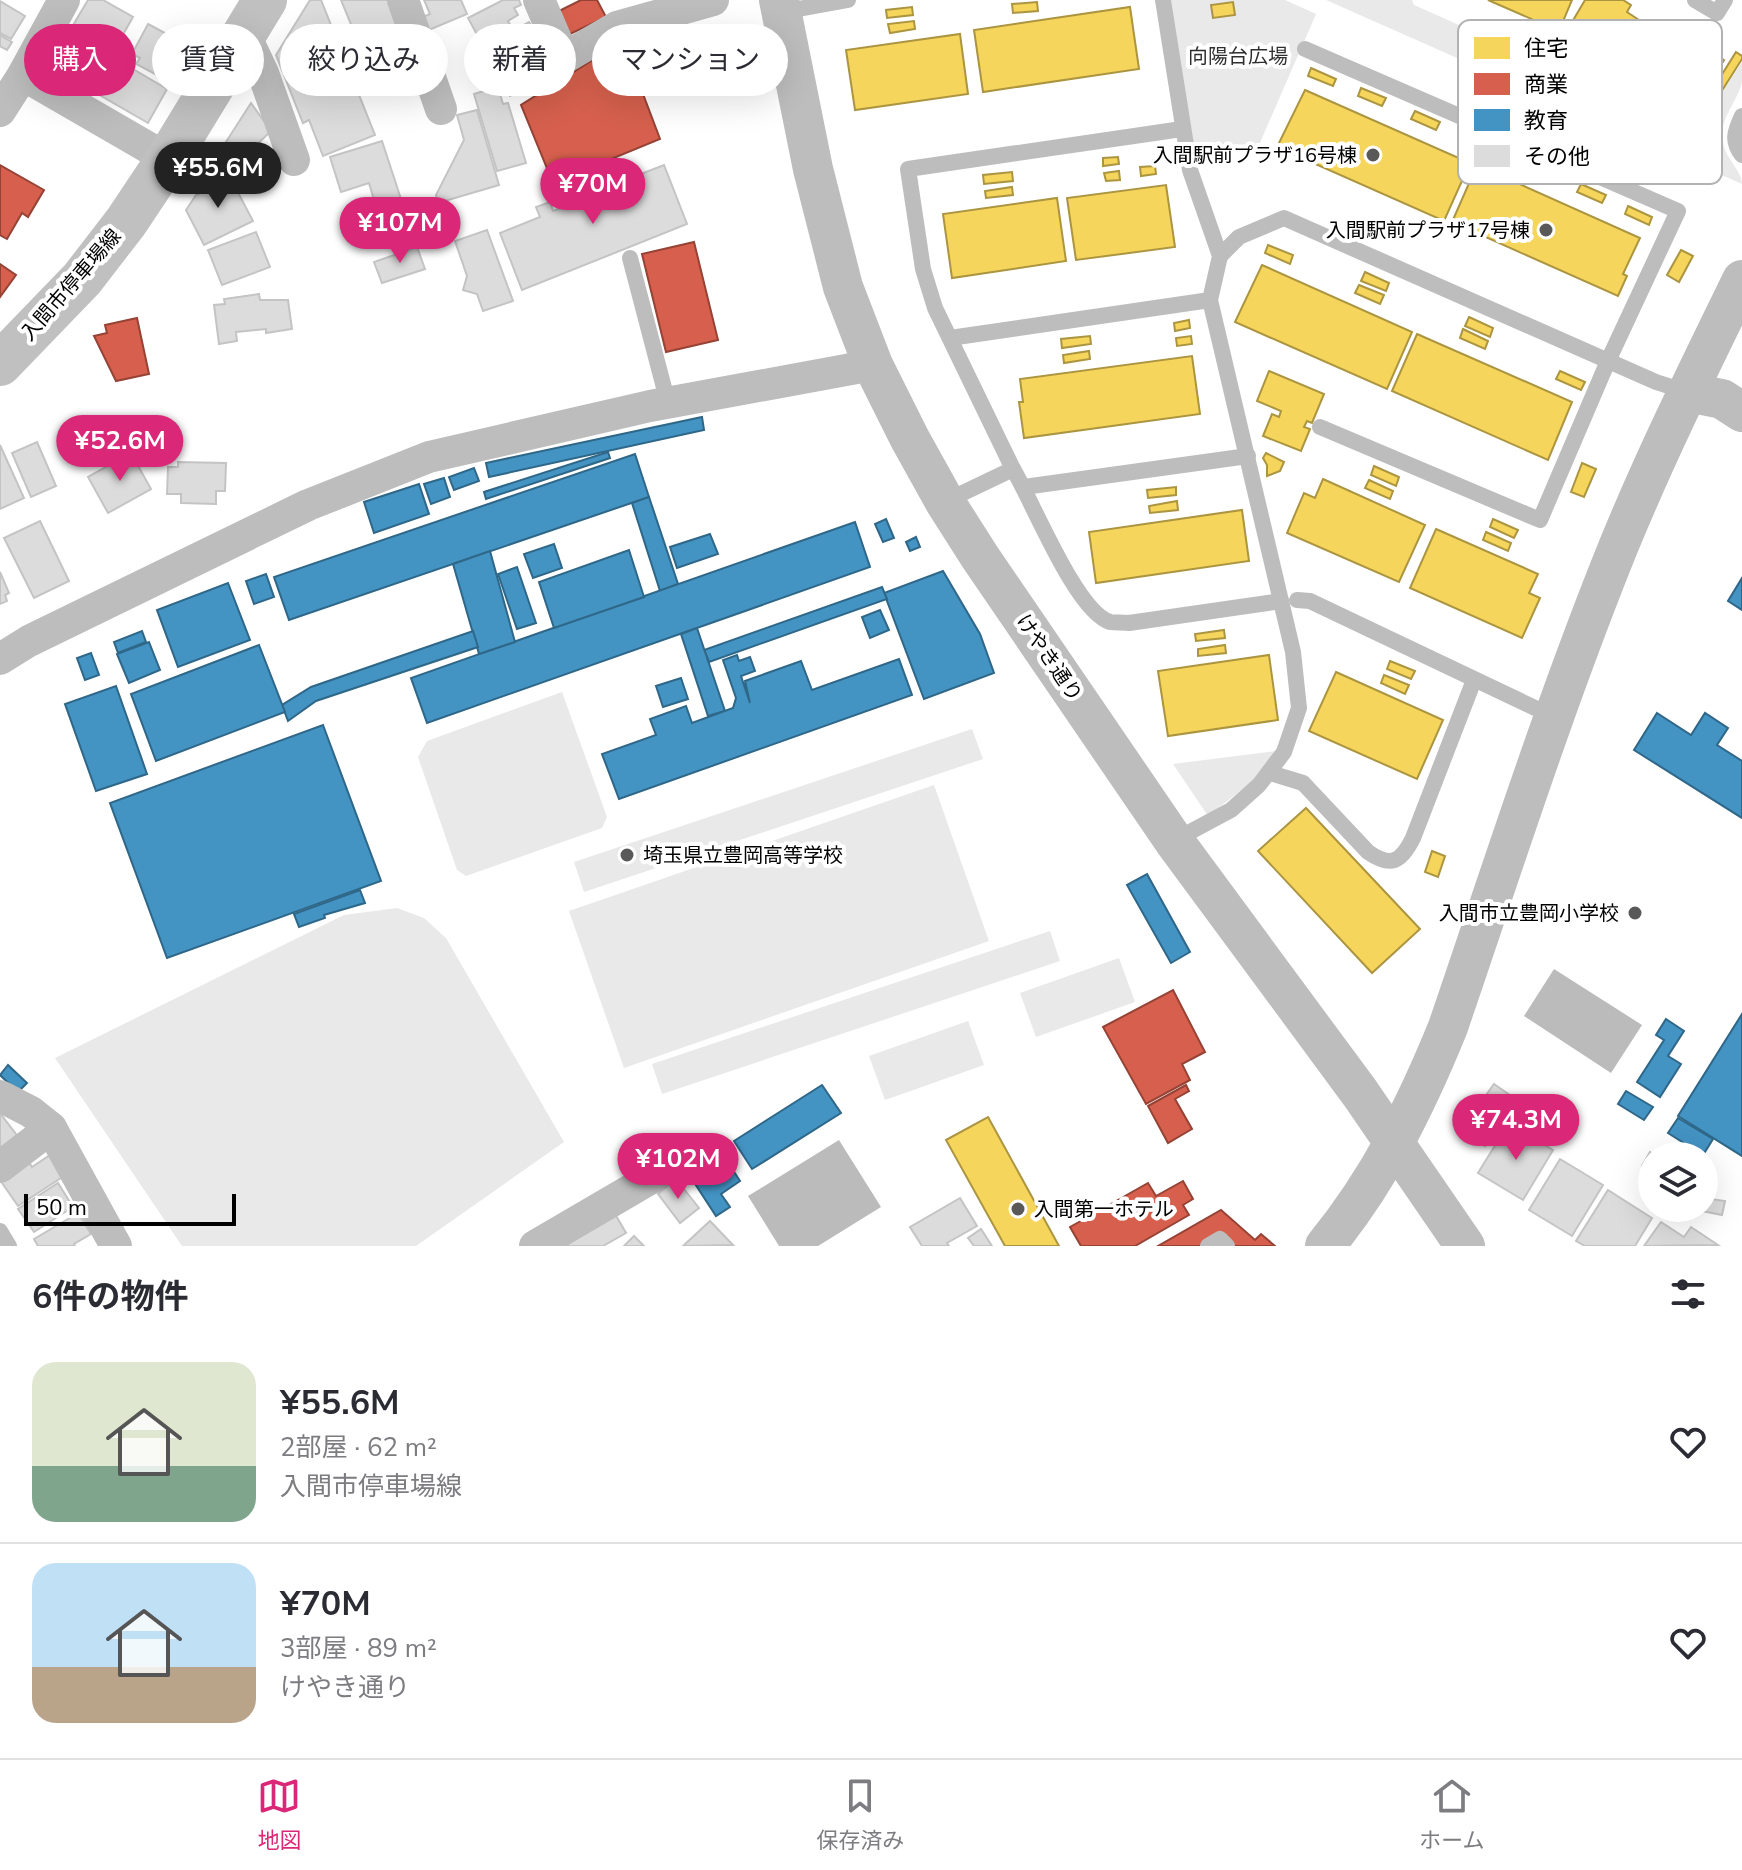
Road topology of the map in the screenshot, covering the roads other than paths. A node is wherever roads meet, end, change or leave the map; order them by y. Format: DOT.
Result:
graph roads {
  1 [pos="64,0"];
  2 [pos="403,0"];
  3 [pos="539,0"];
  4 [pos="713,0"];
  5 [pos="848,0"];
  6 [pos="1163,0"];
  7 [pos="1695,0"];
  8 [pos="1725,0"];
  9 [pos="780,6"];
  10 [pos="255,18"];
  11 [pos="1305,49"];
  12 [pos="23,75"];
  13 [pos="441,109"];
  14 [pos="0,111"];
  15 [pos="1458,115"];
  16 [pos="1742,116"];
  17 [pos="1182,129"];
  18 [pos="1742,155"];
  19 [pos="168,159"];
  20 [pos="294,160"];
  21 [pos="1616,184"];
  22 [pos="1220,256"];
  23 [pos="630,258"];
  24 [pos="1742,280"];
  25 [pos="1210,300"];
  26 [pos="950,338"];
  27 [pos="1608,361"];
  28 [pos="0,364"];
  29 [pos="873,365"];
  30 [pos="1687,392"];
  31 [pos="668,403"];
  32 [pos="1742,412"];
  33 [pos="1320,427"];
  34 [pos="1248,456"];
  35 [pos="1013,469"];
  36 [pos="1024,487"];
  37 [pos="945,502"];
  38 [pos="1289,600"];
  39 [pos="0,659"];
  40 [pos="1474,680"];
  41 [pos="1555,717"];
  42 [pos="1270,773"];
  43 [pos="1174,841"];
  44 [pos="0,1096"];
  45 [pos="51,1128"];
  46 [pos="1395,1143"];
  47 [pos="0,1167"];
  48 [pos="665,1170"];
  49 [pos="0,1231"];
  50 [pos="9,1246"];
  51 [pos="116,1246"];
  52 [pos="535,1246"];
  53 [pos="1208,1246"];
  54 [pos="1227,1246"];
  55 [pos="1325,1246"];
  56 [pos="1465,1246"];
  1 -- 12 [label="street"];
  2 -- 13 [label="street"];
  3 -- 4 [label="street"];
  5 -- 9 [label="lane"];
  6 -- 17 [label="lane"];
  7 -- 8 [label="lane"];
  9 -- 29 [label="street, けやき通り"];
  10 -- 19 [label="main road, 入間市停車場線"];
  10 -- 20 [label="street"];
  11 -- 15 [label="lane"];
  12 -- 14 [label="street"];
  12 -- 19 [label="street"];
  16 -- 18 [label="lane"];
  17 -- 22 [label="lane"];
  17 -- 26 [label="lane"];
  19 -- 28 [label="main road, 入間市停車場線"];
  21 -- 27 [label="lane"];
  22 -- 25 [label="lane"];
  22 -- 27 [label="lane"];
  23 -- 31 [label="lane"];
  24 -- 30 [label="street"];
  25 -- 26 [label="lane"];
  25 -- 34 [label="lane"];
  26 -- 35 [label="lane"];
  27 -- 30 [label="lane"];
  27 -- 33 [label="lane"];
  29 -- 31 [label="street"];
  29 -- 37 [label="street, けやき通り"];
  30 -- 32 [label="street"];
  30 -- 41 [label="street"];
  31 -- 39 [label="street"];
  34 -- 36 [label="lane"];
  34 -- 38 [label="lane"];
  35 -- 36 [label="lane"];
  35 -- 37 [label="lane"];
  36 -- 38 [label="lane"];
  37 -- 43 [label="street, けやき通り"];
  38 -- 40 [label="lane"];
  38 -- 42 [label="lane"];
  40 -- 41 [label="lane"];
  40 -- 42 [label="lane"];
  41 -- 46 [label="street"];
  42 -- 43 [label="lane"];
  43 -- 46 [label="street, けやき通り"];
  44 -- 45 [label="street"];
  45 -- 47 [label="street"];
  45 -- 51 [label="street"];
  46 -- 55 [label="street"];
  46 -- 56 [label="street, けやき通り"];
  48 -- 52 [label="street"];
  49 -- 50 [label="lane"];
  53 -- 54 [label="lane"];
}
